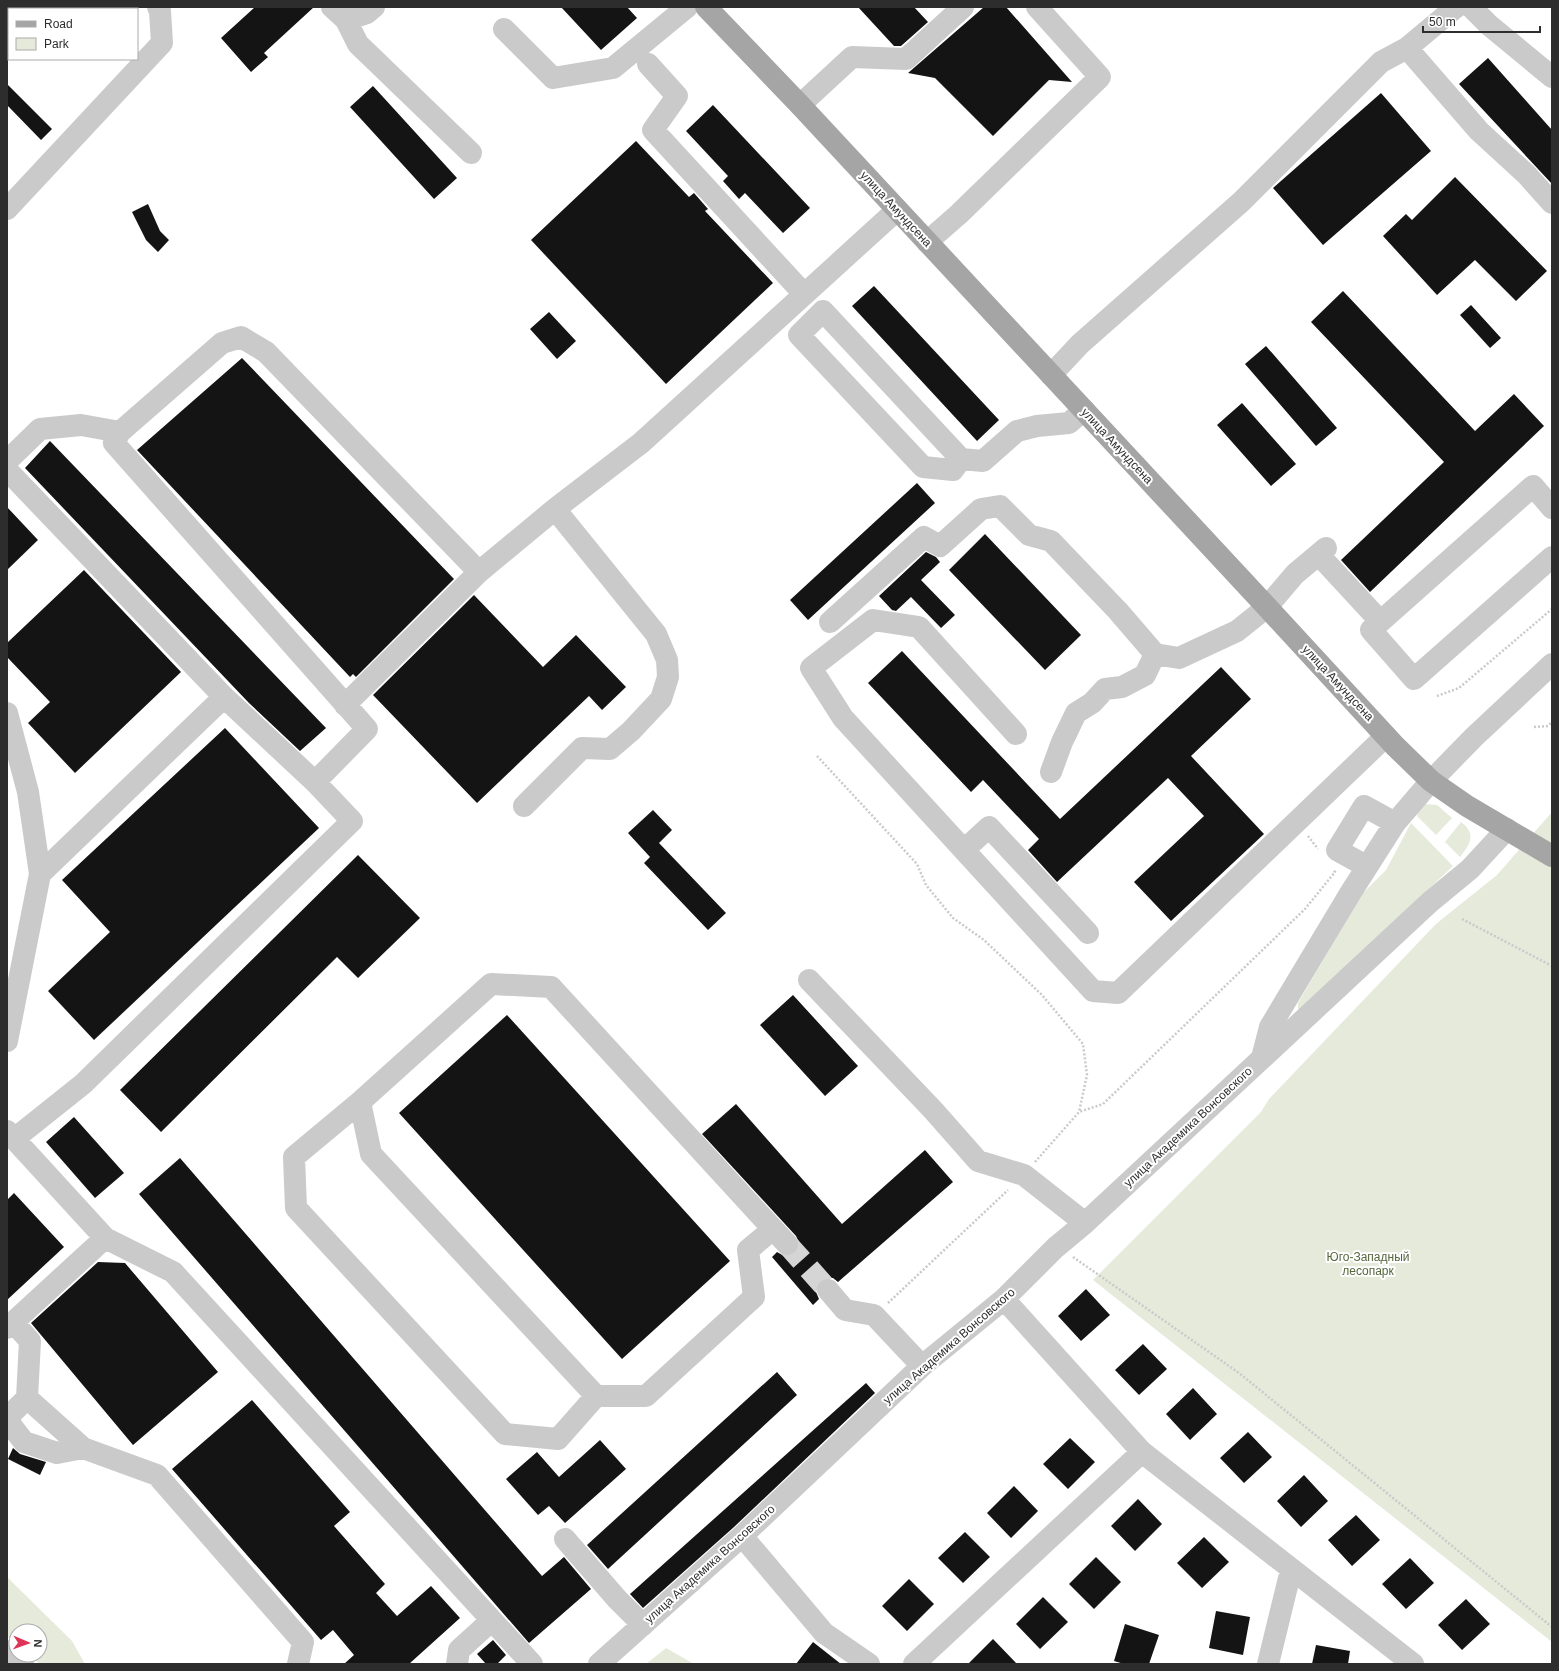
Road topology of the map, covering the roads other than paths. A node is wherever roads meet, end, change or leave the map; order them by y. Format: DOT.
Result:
graph roads {
  1 [pos="158,7"];
  2 [pos="374,7"];
  3 [pos="687,7"];
  4 [pos="706,7"];
  5 [pos="963,7"];
  6 [pos="1037,7"];
  7 [pos="1456,7"];
  8 [pos="1471,7"];
  9 [pos="339,14"];
  10 [pos="504,29"];
  11 [pos="1407,48"];
  12 [pos="648,64"];
  13 [pos="1552,77"];
  14 [pos="800,105"];
  15 [pos="471,153"];
  16 [pos="1552,203"];
  17 [pos="7,208"];
  18 [pos="897,210"];
  19 [pos="927,242"];
  20 [pos="804,294"];
  21 [pos="1051,375"];
  22 [pos="1084,410"];
  23 [pos="120,432"];
  24 [pos="961,459"];
  25 [pos="7,461"];
  26 [pos="7,470"];
  27 [pos="1552,508"];
  28 [pos="555,509"];
  29 [pos="1552,557"];
  30 [pos="479,572"];
  31 [pos="1267,607"];
  32 [pos="1380,621"];
  33 [pos="830,622"];
  34 [pos="1155,654"];
  35 [pos="1552,664"];
  36 [pos="224,697"];
  37 [pos="345,705"];
  38 [pos="7,713"];
  39 [pos="1016,734"];
  40 [pos="1386,736"];
  41 [pos="1052,772"];
  42 [pos="1430,781"];
  43 [pos="315,782"];
  44 [pos="524,806"];
  45 [pos="1395,823"];
  46 [pos="1506,829"];
  47 [pos="964,850"];
  48 [pos="1552,856"];
  49 [pos="1366,866"];
  50 [pos="40,874"];
  51 [pos="1088,933"];
  52 [pos="809,980"];
  53 [pos="7,1041"];
  54 [pos="1262,1058"];
  55 [pos="360,1102"];
  56 [pos="10,1135"];
  57 [pos="1085,1223"];
  58 [pos="105,1238"];
  59 [pos="828,1290"];
  60 [pos="1004,1299"];
  61 [pos="10,1325"];
  62 [pos="922,1366"];
  63 [pos="596,1396"];
  64 [pos="27,1398"];
  65 [pos="7,1419"];
  66 [pos="83,1448"];
  67 [pos="1142,1452"];
  68 [pos="742,1536"];
  69 [pos="564,1538"];
  70 [pos="1291,1570"];
  71 [pos="491,1621"];
  72 [pos="643,1625"];
  73 [pos="7,1651"];
  74 [pos="23,1664"];
  75 [pos="298,1664"];
  76 [pos="457,1664"];
  77 [pos="532,1664"];
  78 [pos="599,1664"];
  79 [pos="869,1664"];
  80 [pos="914,1664"];
  81 [pos="1268,1664"];
  82 [pos="1413,1664"];
  1 -- 17 [label="street"];
  2 -- 9 [label="street"];
  3 -- 10 [label="street"];
  4 -- 14 [label="main road, улица Амундсена"];
  5 -- 14 [label="street"];
  6 -- 19 [label="street"];
  7 -- 11 [label="street"];
  8 -- 13 [label="street"];
  9 -- 15 [label="street"];
  11 -- 16 [label="street"];
  11 -- 21 [label="street"];
  12 -- 20 [label="street"];
  14 -- 18 [label="main road, улица Амундсена"];
  18 -- 19 [label="main road, улица Амундсена"];
  18 -- 20 [label="street"];
  19 -- 21 [label="main road, улица Амундсена"];
  20 -- 28 [label="street"];
  21 -- 22 [label="main road, улица Амундсена"];
  22 -- 24 [label="street"];
  22 -- 31 [label="main road, улица Амундсена"];
  23 -- 25 [label="street"];
  23 -- 30 [label="street"];
  23 -- 37 [label="street"];
  24 -- 24 [label="street"];
  26 -- 36 [label="street"];
  27 -- 32 [label="street"];
  28 -- 30 [label="street"];
  28 -- 44 [label="street"];
  29 -- 32 [label="street"];
  30 -- 37 [label="street"];
  31 -- 32 [label="street"];
  31 -- 34 [label="street"];
  31 -- 40 [label="main road, улица Амундсена"];
  33 -- 34 [label="street"];
  34 -- 41 [label="street"];
  35 -- 42 [label="street, улица Академика Вонсовского"];
  36 -- 43 [label="street"];
  36 -- 50 [label="street"];
  37 -- 43 [label="street"];
  38 -- 50 [label="street"];
  39 -- 47 [label="street"];
  40 -- 42 [label="main road, улица Амундсена"];
  40 -- 47 [label="street"];
  42 -- 45 [label="street, улица Академика Вонсовского"];
  42 -- 46 [label="main road, улица Амундсена"];
  43 -- 56 [label="street"];
  45 -- 49 [label="street, улица Академика Вонсовского"];
  45 -- 49 [label="street"];
  46 -- 48 [label="main road, улица Амундсена"];
  46 -- 54 [label="street, улица Академика Вонсовского"];
  47 -- 51 [label="street"];
  49 -- 54 [label="street, улица Академика Вонсовского"];
  50 -- 53 [label="street"];
  52 -- 57 [label="street"];
  54 -- 57 [label="street, улица Академика Вонсовского"];
  55 -- 63 [label="street"];
  55 -- 63 [label="street"];
  55 -- 63 [label="street"];
  56 -- 58 [label="street"];
  57 -- 60 [label="street, улица Академика Вонсовского"];
  58 -- 61 [label="street"];
  58 -- 71 [label="street"];
  59 -- 62 [label="street"];
  60 -- 62 [label="street, улица Академика Вонсовского"];
  60 -- 67 [label="street"];
  61 -- 64 [label="street"];
  62 -- 68 [label="street, улица Академика Вонсовского"];
  64 -- 65 [label="street"];
  64 -- 66 [label="street"];
  65 -- 66 [label="street"];
  66 -- 75 [label="street"];
  67 -- 70 [label="street"];
  67 -- 80 [label="street"];
  68 -- 72 [label="street, улица Академика Вонсовского"];
  68 -- 79 [label="street"];
  69 -- 72 [label="street"];
  70 -- 81 [label="street"];
  70 -- 82 [label="street"];
  71 -- 76 [label="street"];
  71 -- 77 [label="street"];
  72 -- 78 [label="street, улица Академика Вонсовского"];
  73 -- 74 [label="street"];
}
